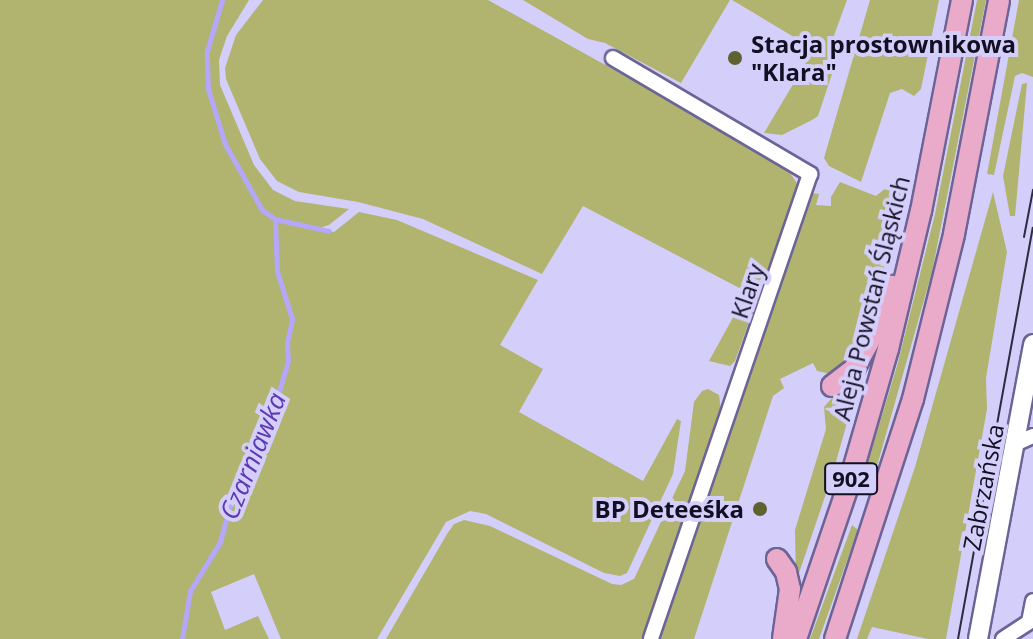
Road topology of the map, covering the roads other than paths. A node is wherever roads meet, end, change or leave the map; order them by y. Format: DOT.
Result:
graph roads {
  1 [pos="962,0"];
  2 [pos="999,0"];
  3 [pos="613,58"];
  4 [pos="921,211"];
  5 [pos="1033,344"];
  6 [pos="1031,380"];
  7 [pos="832,386"];
  8 [pos="1025,439"];
  9 [pos="777,559"];
  10 [pos="1033,601"];
  11 [pos="1031,621"];
  12 [pos="651,639"];
  13 [pos="783,639"];
  14 [pos="796,639"];
  15 [pos="835,639"];
  16 [pos="978,639"];
  17 [pos="1003,639"];
  1 -- 4 [label="main road, Aleja Powstań Śląskich / 902"];
  2 -- 15 [label="main road, 902"];
  3 -- 12 [label="street, Klary"];
  4 -- 7 [label="main road"];
  4 -- 14 [label="main road, Aleja Powstań Śląskich / 902"];
  5 -- 6 [label="street, Zabrzańska"];
  6 -- 8 [label="street, Zabrzańska"];
  8 -- 16 [label="street, Zabrzańska"];
  9 -- 13 [label="main road"];
  10 -- 11 [label="street"];
  11 -- 17 [label="street"];
}
